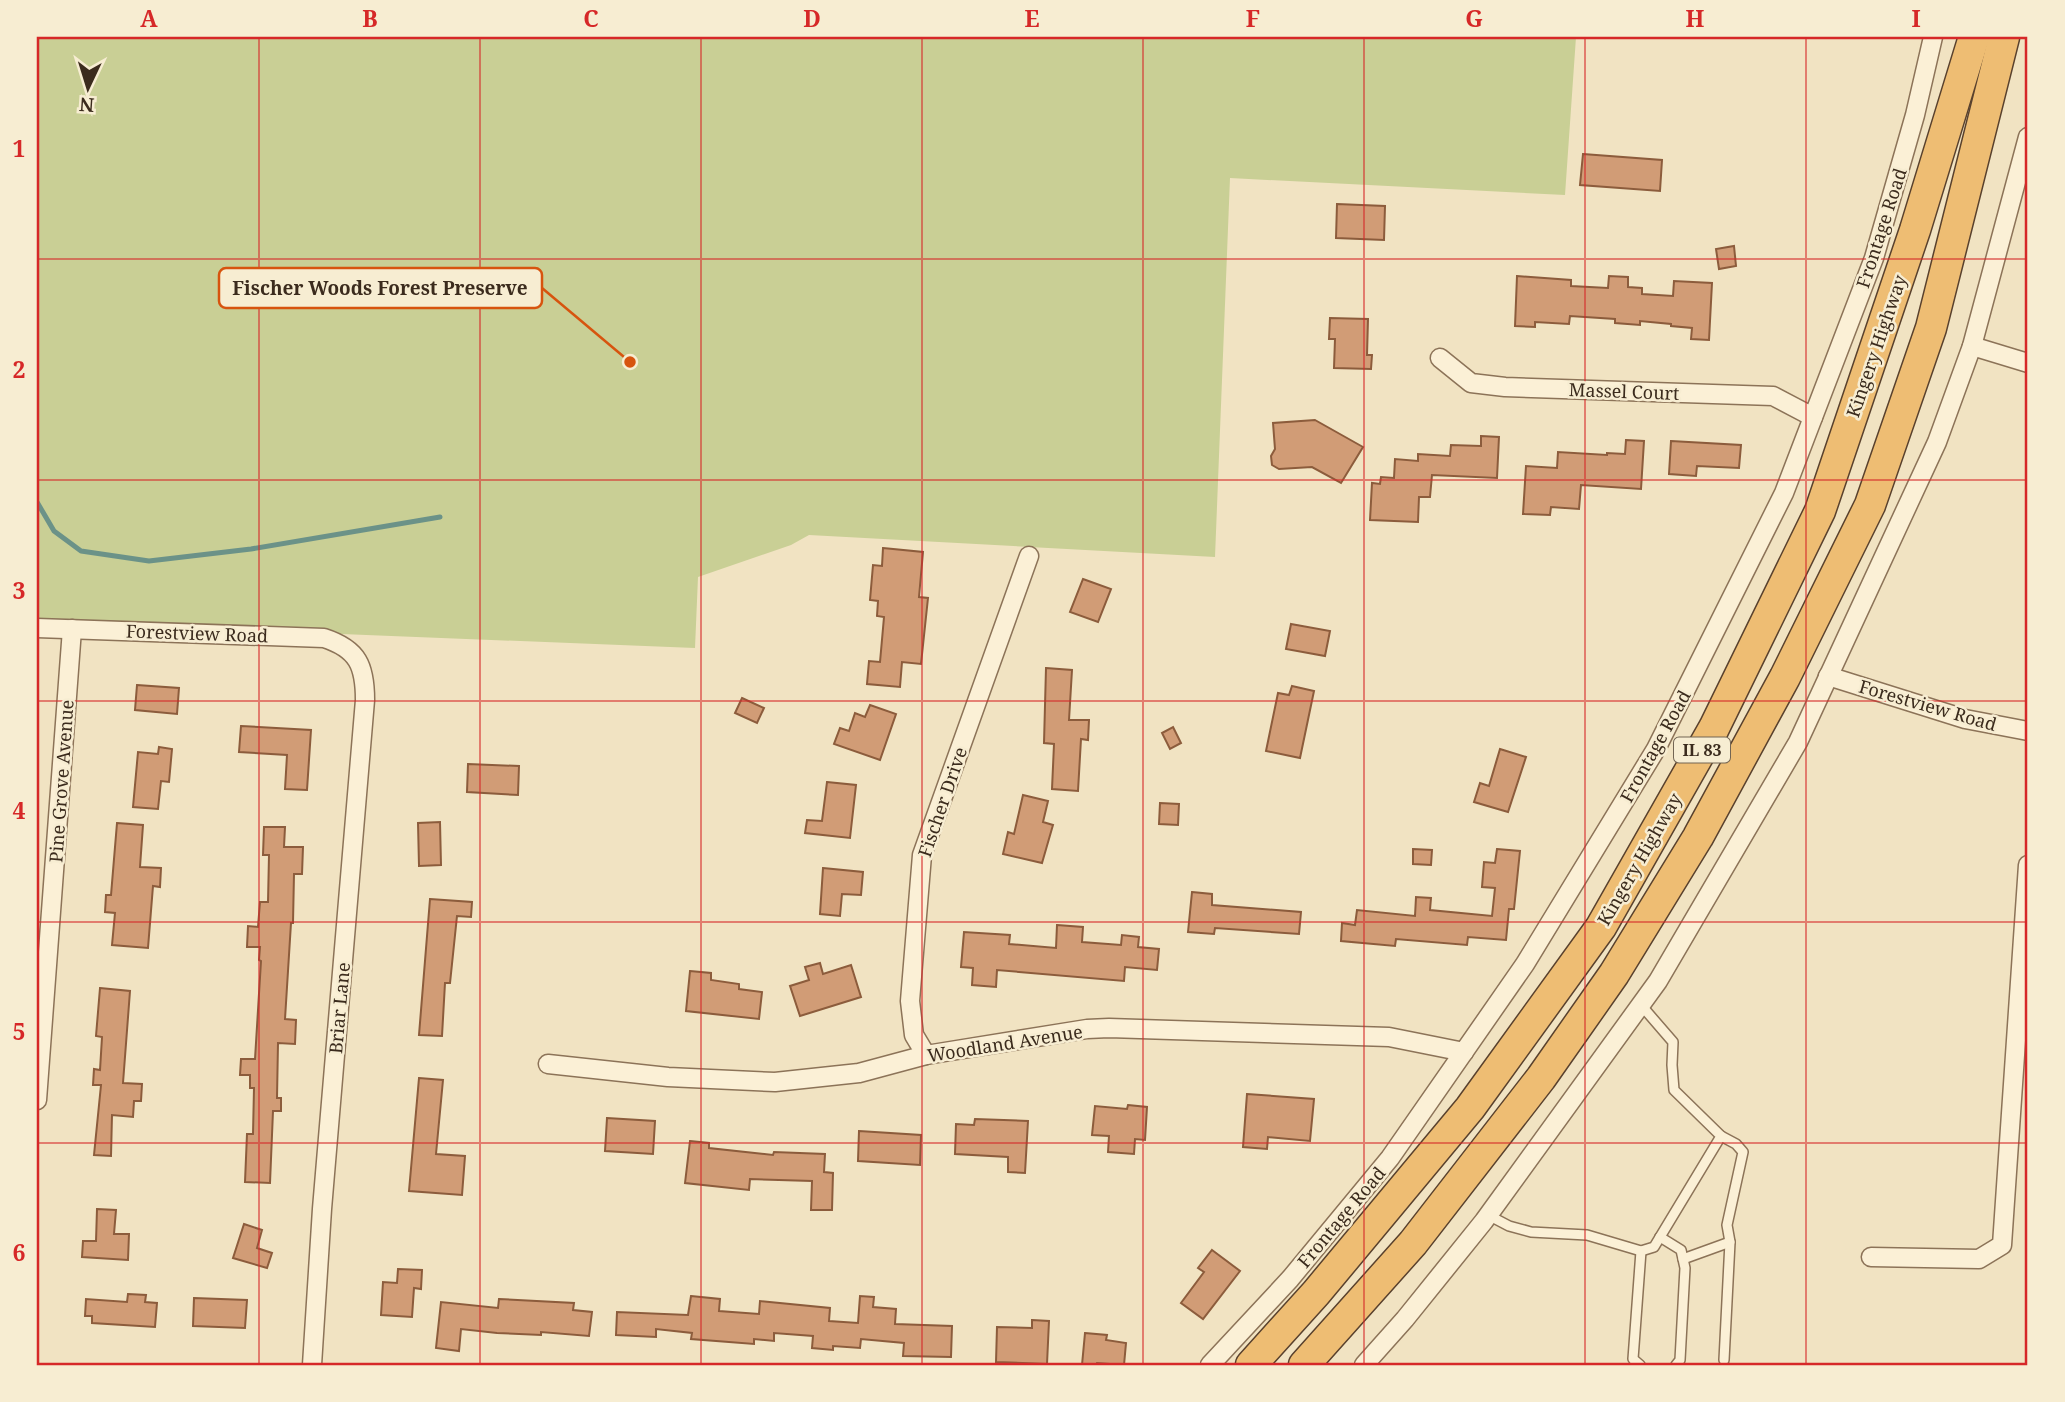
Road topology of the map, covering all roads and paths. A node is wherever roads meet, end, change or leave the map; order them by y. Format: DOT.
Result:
graph roads {
  1 [pos="1933,37"];
  2 [pos="1974,37"];
  3 [pos="2004,37"];
  4 [pos="2028,137"];
  5 [pos="1972,345"];
  6 [pos="1440,358"];
  7 [pos="2028,363"];
  8 [pos="1813,418"];
  9 [pos="1029,556"];
  10 [pos="37,628"];
  11 [pos="72,629"];
  12 [pos="352,653"];
  13 [pos="1828,676"];
  14 [pos="2028,731"];
  15 [pos="2028,865"];
  16 [pos="1641,1006"];
  17 [pos="1464,1052"];
  18 [pos="926,1055"];
  19 [pos="548,1064"];
  20 [pos="37,1100"];
  21 [pos="1721,1136"];
  22 [pos="1488,1215"];
  23 [pos="1660,1237"];
  24 [pos="1730,1242"];
  25 [pos="1641,1251"];
  26 [pos="1871,1257"];
  27 [pos="1683,1259"];
  28 [pos="1724,1360"];
  29 [pos="312,1365"];
  30 [pos="1210,1365"];
  31 [pos="1251,1365"];
  32 [pos="1304,1365"];
  33 [pos="1364,1365"];
  34 [pos="1640,1365"];
  35 [pos="1676,1365"];
  1 -- 8 [label="street, Frontage Road"];
  2 -- 31 [label="highway, Kingery Highway / IL 83"];
  3 -- 32 [label="highway, Kingery Highway / IL 83"];
  4 -- 5 [label="street"];
  5 -- 7 [label="street"];
  5 -- 13 [label="street"];
  6 -- 8 [label="street, Massel Court"];
  8 -- 17 [label="street, Frontage Road"];
  9 -- 18 [label="street, Fischer Drive"];
  10 -- 11 [label="street, Forestview Road"];
  11 -- 12 [label="street, Forestview Road"];
  11 -- 20 [label="street, Pine Grove Avenue"];
  12 -- 29 [label="street, Briar Lane"];
  13 -- 14 [label="street, Forestview Road"];
  13 -- 16 [label="street"];
  15 -- 26 [label="street"];
  16 -- 21 [label="lane"];
  16 -- 22 [label="street"];
  17 -- 18 [label="street, Woodland Avenue"];
  17 -- 30 [label="street, Frontage Road"];
  18 -- 19 [label="street, Woodland Avenue"];
  21 -- 23 [label="lane"];
  21 -- 24 [label="lane"];
  22 -- 25 [label="lane"];
  22 -- 33 [label="street"];
  23 -- 25 [label="lane"];
  23 -- 27 [label="lane"];
  24 -- 27 [label="lane"];
  24 -- 28 [label="lane"];
  25 -- 34 [label="lane"];
  27 -- 35 [label="lane"];
}
